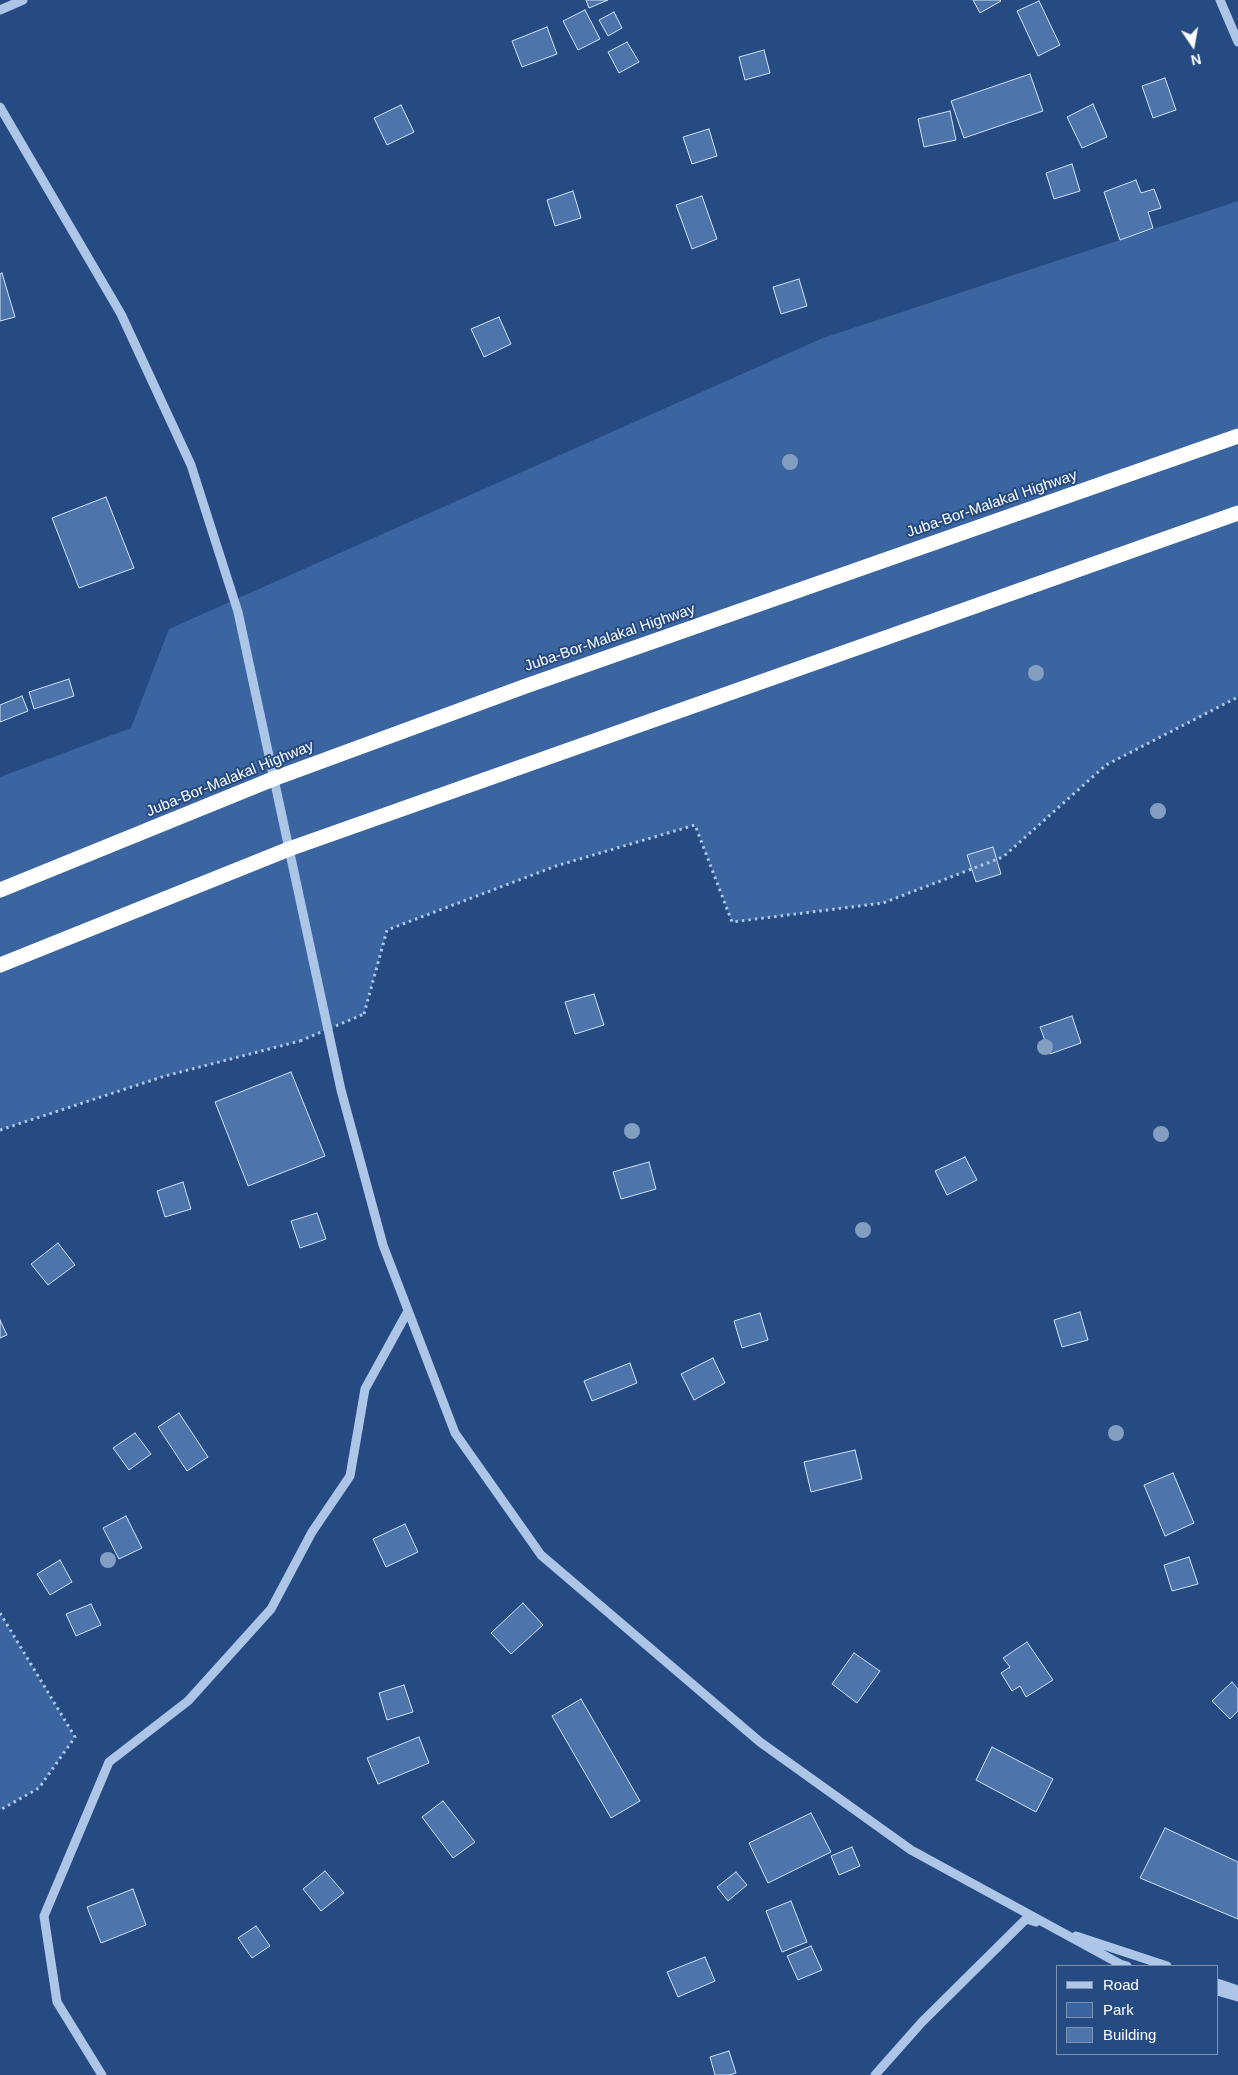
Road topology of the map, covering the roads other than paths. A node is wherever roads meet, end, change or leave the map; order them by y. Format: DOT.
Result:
graph roads {
  1 [pos="22,0"];
  2 [pos="1220,0"];
  3 [pos="0,10"];
  4 [pos="1238,42"];
  5 [pos="0,107"];
  6 [pos="1238,436"];
  7 [pos="1238,513"];
  8 [pos="273,779"];
  9 [pos="289,849"];
  10 [pos="0,890"];
  11 [pos="0,965"];
  12 [pos="408,1311"];
  13 [pos="1124,1965"];
  14 [pos="1164,1965"];
  15 [pos="1218,1983"];
  16 [pos="1238,1990"];
  17 [pos="1218,1991"];
  18 [pos="1238,1997"];
  19 [pos="102,2075"];
  20 [pos="875,2075"];
  1 -- 3 [label="street"];
  2 -- 4 [label="street"];
  5 -- 8 [label="street"];
  6 -- 8 [label="highway, Juba-Bor-Malakal Highway"];
  7 -- 9 [label="highway"];
  8 -- 9 [label="street"];
  8 -- 10 [label="highway, Juba-Bor-Malakal Highway"];
  9 -- 11 [label="highway"];
  9 -- 12 [label="street"];
  12 -- 13 [label="street"];
  12 -- 19 [label="street"];
  14 -- 20 [label="street"];
  15 -- 16 [label="street"];
  17 -- 18 [label="street"];
}
